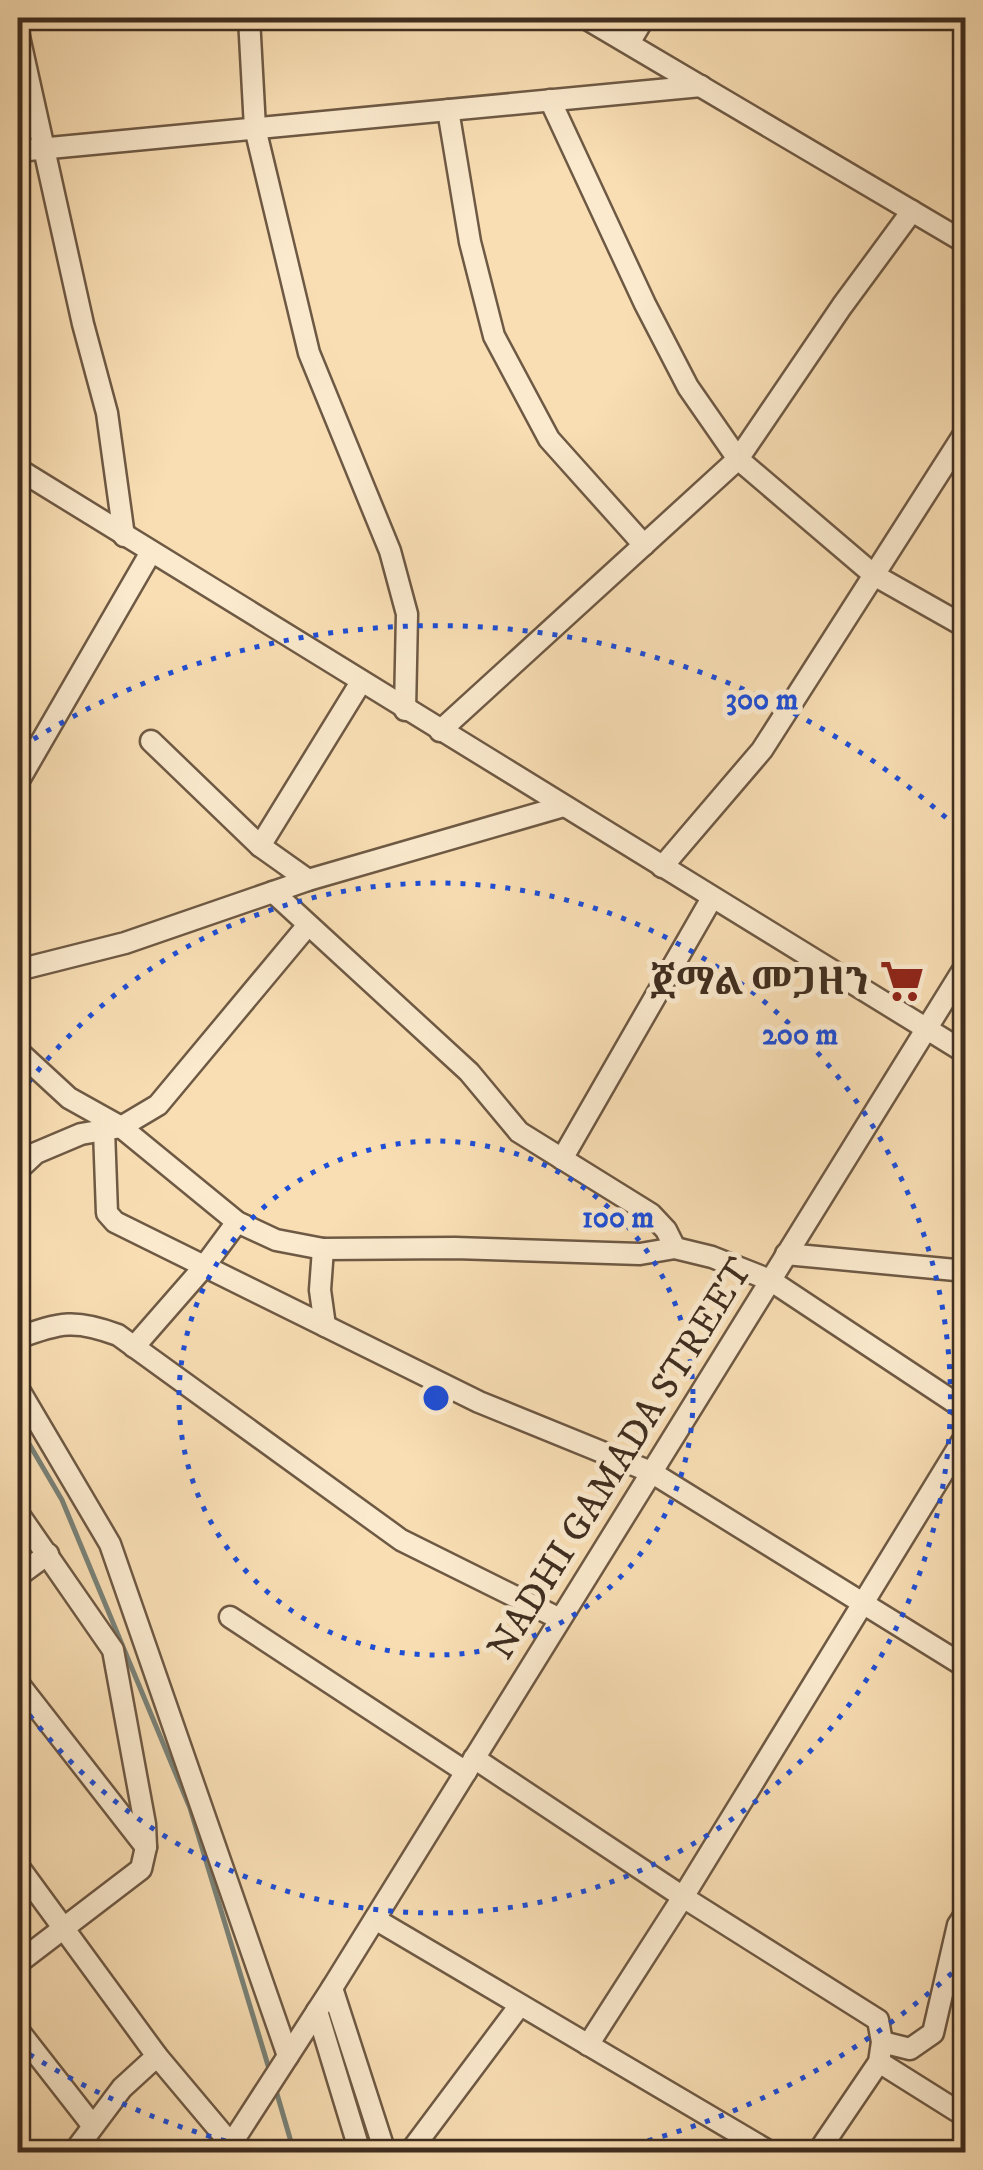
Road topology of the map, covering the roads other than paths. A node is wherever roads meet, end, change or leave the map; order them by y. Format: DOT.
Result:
graph roads {
  1 [pos="249,18"];
  2 [pos="585,18"];
  3 [pos="644,18"];
  4 [pos="18,32"];
  5 [pos="629,43"];
  6 [pos="701,86"];
  7 [pos="550,100"];
  8 [pos="448,110"];
  9 [pos="254,128"];
  10 [pos="44,149"];
  11 [pos="18,151"];
  12 [pos="912,211"];
  13 [pos="966,243"];
  14 [pos="966,431"];
  15 [pos="738,459"];
  16 [pos="18,469"];
  17 [pos="124,536"];
  18 [pos="644,545"];
  19 [pos="152,552"];
  20 [pos="874,575"];
  21 [pos="966,627"];
  22 [pos="360,682"];
  23 [pos="405,710"];
  24 [pos="440,732"];
  25 [pos="151,741"];
  26 [pos="23,758"];
  27 [pos="18,782"];
  28 [pos="564,806"];
  29 [pos="260,846"];
  30 [pos="662,867"];
  31 [pos="308,880"];
  32 [pos="273,892"];
  33 [pos="712,898"];
  34 [pos="308,925"];
  35 [pos="966,965"];
  36 [pos="18,970"];
  37 [pos="926,1028"];
  38 [pos="18,1051"];
  39 [pos="966,1053"];
  40 [pos="112,1128"];
  41 [pos="562,1158"];
  42 [pos="18,1170"];
  43 [pos="237,1222"];
  44 [pos="675,1248"];
  45 [pos="323,1249"];
  46 [pos="786,1254"];
  47 [pos="203,1268"];
  48 [pos="966,1271"];
  49 [pos="770,1280"];
  50 [pos="325,1326"];
  51 [pos="18,1338"];
  52 [pos="134,1346"];
  53 [pos="18,1388"];
  54 [pos="966,1410"];
  55 [pos="966,1435"];
  56 [pos="651,1472"];
  57 [pos="18,1513"];
  58 [pos="48,1554"];
  59 [pos="18,1576"];
  60 [pos="862,1600"];
  61 [pos="230,1616"];
  62 [pos="560,1619"];
  63 [pos="966,1666"];
  64 [pos="18,1684"];
  65 [pos="470,1765"];
  66 [pos="146,1848"];
  67 [pos="18,1866"];
  68 [pos="683,1897"];
  69 [pos="966,1913"];
  70 [pos="375,1919"];
  71 [pos="62,1929"];
  72 [pos="18,1963"];
  73 [pos="332,1988"];
  74 [pos="520,2004"];
  75 [pos="317,2011"];
  76 [pos="18,2030"];
  77 [pos="588,2045"];
  78 [pos="881,2052"];
  79 [pos="157,2056"];
  80 [pos="284,2062"];
  81 [pos="957,2111"];
  82 [pos="93,2126"];
  83 [pos="228,2148"];
  84 [pos="74,2152"];
  85 [pos="360,2152"];
  86 [pos="386,2152"];
  87 [pos="410,2152"];
  88 [pos="770,2152"];
  89 [pos="818,2152"];
  1 -- 9 [label="street"];
  2 -- 5 [label="street"];
  3 -- 5 [label="street"];
  4 -- 10 [label="street"];
  5 -- 6 [label="street"];
  6 -- 7 [label="street"];
  6 -- 12 [label="street"];
  7 -- 8 [label="street"];
  7 -- 15 [label="street"];
  8 -- 9 [label="street"];
  8 -- 18 [label="street"];
  9 -- 10 [label="street"];
  9 -- 23 [label="street"];
  10 -- 11 [label="street"];
  10 -- 17 [label="street"];
  12 -- 13 [label="street"];
  12 -- 15 [label="street"];
  14 -- 20 [label="street"];
  15 -- 18 [label="street"];
  15 -- 20 [label="street"];
  16 -- 17 [label="street"];
  17 -- 19 [label="street"];
  18 -- 24 [label="street"];
  19 -- 22 [label="street"];
  19 -- 26 [label="street"];
  20 -- 21 [label="street"];
  20 -- 30 [label="street"];
  22 -- 23 [label="street"];
  22 -- 29 [label="street"];
  23 -- 24 [label="street"];
  24 -- 28 [label="street"];
  25 -- 29 [label="street"];
  26 -- 27 [label="street"];
  28 -- 30 [label="street"];
  28 -- 31 [label="street"];
  29 -- 31 [label="street"];
  30 -- 33 [label="street"];
  31 -- 32 [label="street"];
  32 -- 34 [label="street"];
  32 -- 36 [label="street"];
  33 -- 37 [label="street"];
  33 -- 41 [label="street"];
  34 -- 40 [label="street"];
  34 -- 41 [label="street"];
  35 -- 37 [label="street, NADHI GAMADA STREET"];
  37 -- 39 [label="street"];
  37 -- 46 [label="street, NADHI GAMADA STREET"];
  38 -- 40 [label="street"];
  40 -- 42 [label="street"];
  40 -- 43 [label="street"];
  40 -- 47 [label="street"];
  41 -- 44 [label="street"];
  43 -- 45 [label="street"];
  43 -- 47 [label="street"];
  44 -- 45 [label="street"];
  44 -- 49 [label="street"];
  45 -- 50 [label="street"];
  46 -- 48 [label="street"];
  46 -- 49 [label="street, NADHI GAMADA STREET"];
  47 -- 50 [label="street"];
  47 -- 52 [label="street"];
  49 -- 54 [label="street"];
  49 -- 56 [label="street, NADHI GAMADA STREET"];
  50 -- 56 [label="street"];
  51 -- 52 [label="street"];
  52 -- 62 [label="street"];
  53 -- 80 [label="street"];
  55 -- 60 [label="street"];
  56 -- 60 [label="street"];
  56 -- 62 [label="street, NADHI GAMADA STREET"];
  57 -- 58 [label="street"];
  58 -- 59 [label="street"];
  58 -- 66 [label="street"];
  60 -- 63 [label="street"];
  60 -- 68 [label="street"];
  61 -- 65 [label="street"];
  62 -- 65 [label="street, NADHI GAMADA STREET"];
  64 -- 66 [label="street"];
  65 -- 68 [label="street"];
  65 -- 70 [label="street, NADHI GAMADA STREET"];
  66 -- 71 [label="street"];
  67 -- 71 [label="street"];
  68 -- 77 [label="street"];
  68 -- 78 [label="street"];
  69 -- 78 [label="street"];
  70 -- 73 [label="street, NADHI GAMADA STREET"];
  70 -- 74 [label="street"];
  71 -- 72 [label="street"];
  71 -- 79 [label="street"];
  73 -- 75 [label="street, NADHI GAMADA STREET"];
  73 -- 86 [label="street"];
  74 -- 77 [label="street"];
  74 -- 87 [label="street"];
  75 -- 80 [label="street, NADHI GAMADA STREET"];
  75 -- 85 [label="street"];
  76 -- 82 [label="street"];
  77 -- 88 [label="street"];
  78 -- 81 [label="street"];
  78 -- 89 [label="street"];
  79 -- 82 [label="street"];
  79 -- 83 [label="street"];
  80 -- 83 [label="street, NADHI GAMADA STREET"];
  82 -- 84 [label="street"];
}
